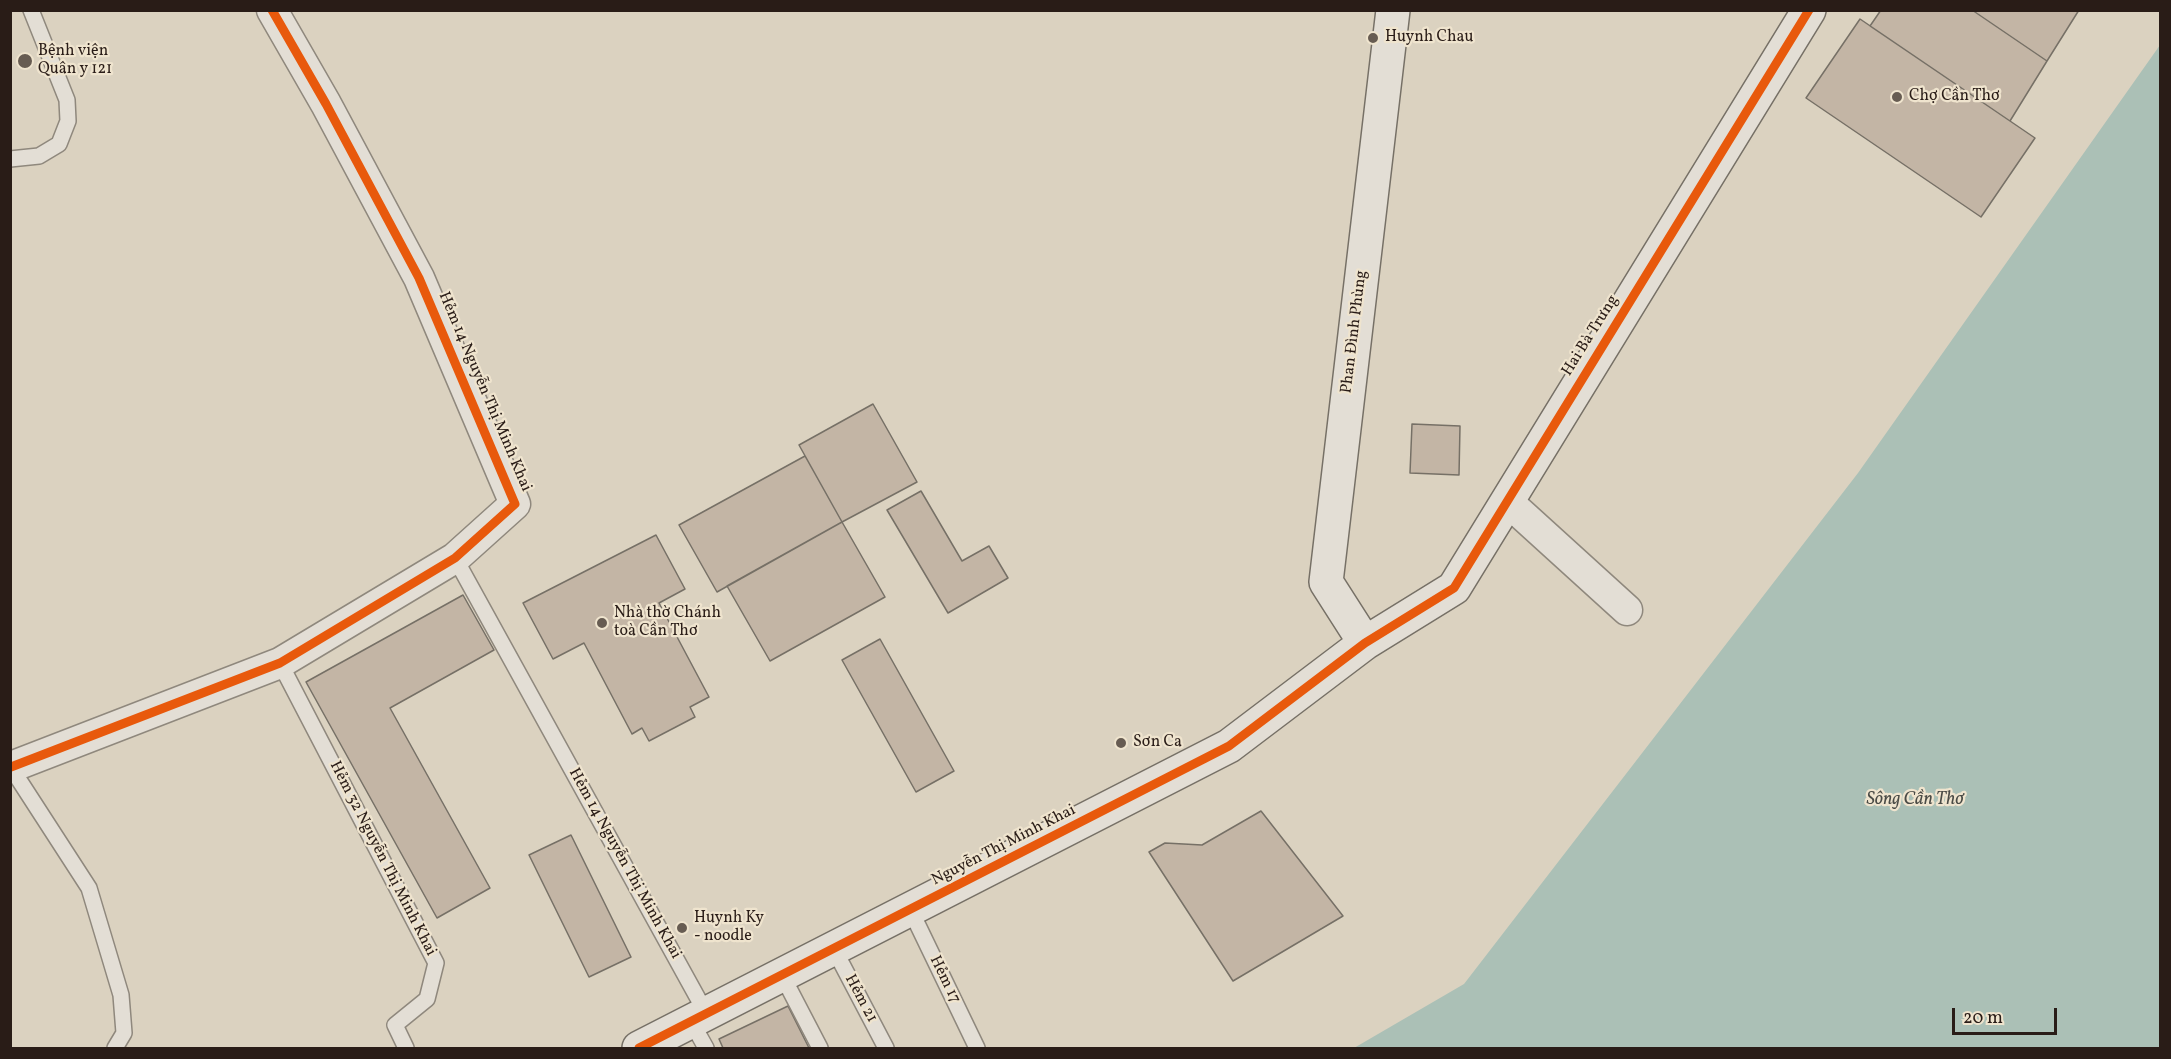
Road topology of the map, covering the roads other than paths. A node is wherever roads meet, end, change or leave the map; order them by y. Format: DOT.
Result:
graph roads {
  1 [pos="31,10"];
  2 [pos="272,10"];
  3 [pos="1393,10"];
  4 [pos="1809,10"];
  5 [pos="10,159"];
  6 [pos="1507,501"];
  7 [pos="455,558"];
  8 [pos="1627,610"];
  9 [pos="1365,643"];
  10 [pos="280,663"];
  11 [pos="11,766"];
  12 [pos="911,911"];
  13 [pos="834,949"];
  14 [pos="782,975"];
  15 [pos="701,1028"];
  16 [pos="116,1048"];
  17 [pos="406,1048"];
  18 [pos="639,1048"];
  19 [pos="820,1048"];
  20 [pos="886,1048"];
  21 [pos="977,1048"];
  1 -- 5 [label="lane"];
  2 -- 7 [label="street, Hẻm 14 Nguyễn Thị Minh Khai"];
  3 -- 9 [label="street, Phan Đình Phùng"];
  4 -- 6 [label="street, Hai Bà Trưng"];
  6 -- 8 [label="street"];
  6 -- 9 [label="street, Hai Bà Trưng"];
  7 -- 10 [label="street, Hẻm 14 Nguyễn Thị Minh Khai"];
  7 -- 15 [label="lane, Hẻm 14 Nguyễn Thị Minh Khai"];
  9 -- 12 [label="street, Nguyễn Thị Minh Khai"];
  10 -- 11 [label="street, Hẻm 14 Nguyễn Thị Minh Khai"];
  10 -- 17 [label="lane, Hẻm 32 Nguyễn Thị Minh Khai"];
  11 -- 16 [label="lane"];
  12 -- 13 [label="street, Nguyễn Thị Minh Khai"];
  12 -- 21 [label="lane, Hẻm 17"];
  13 -- 14 [label="street, Nguyễn Thị Minh Khai"];
  13 -- 20 [label="lane, Hẻm 21"];
  14 -- 15 [label="street, Nguyễn Thị Minh Khai"];
  14 -- 19 [label="lane"];
  15 -- 18 [label="street, Nguyễn Thị Minh Khai"];
}
